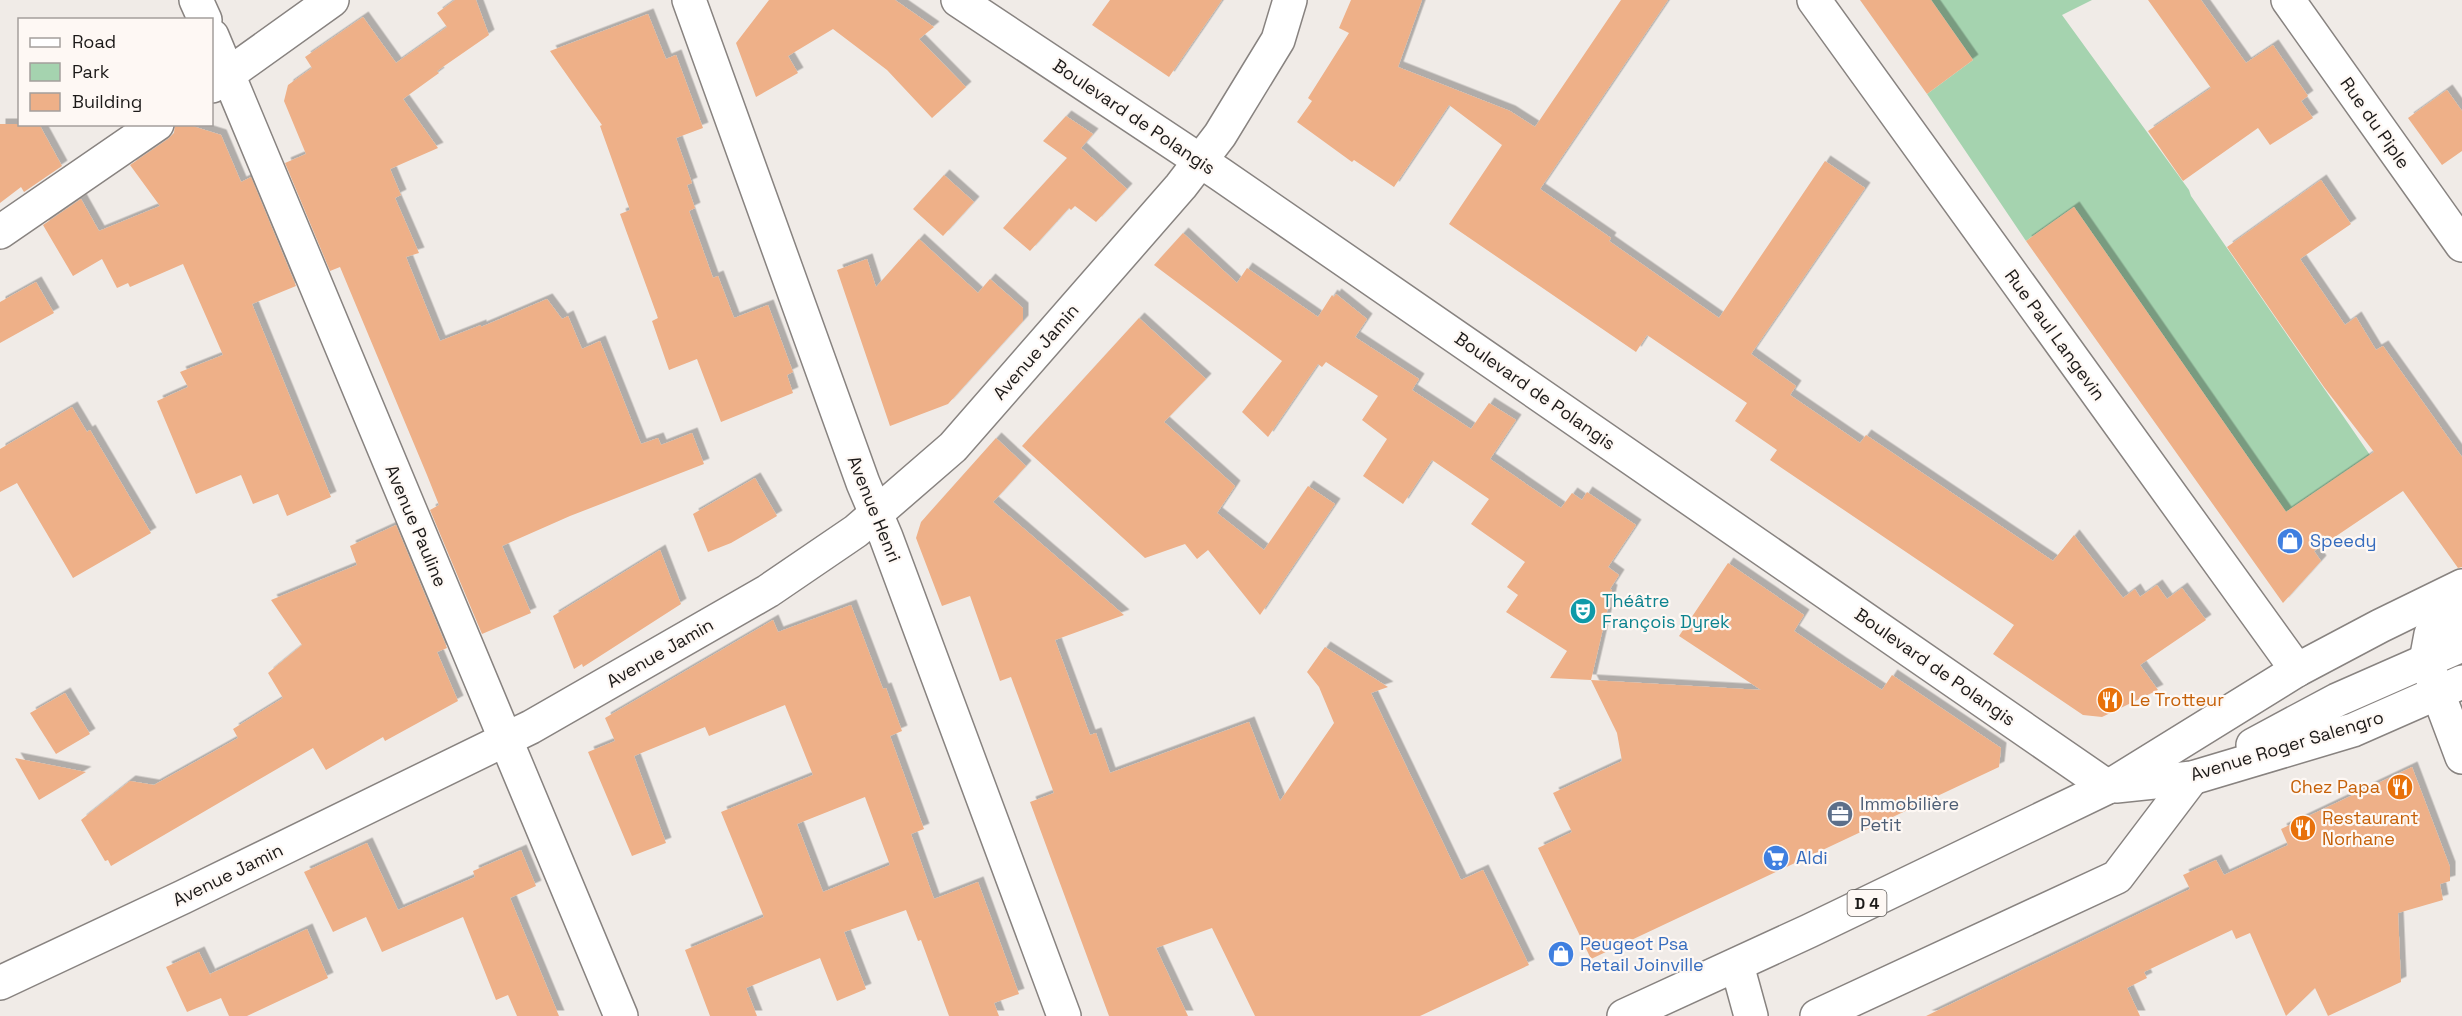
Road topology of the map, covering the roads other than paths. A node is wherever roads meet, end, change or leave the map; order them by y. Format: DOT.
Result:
graph roads {
  1 [pos="196,0"];
  2 [pos="332,0"];
  3 [pos="688,0"];
  4 [pos="958,0"];
  5 [pos="1290,0"];
  6 [pos="1814,0"];
  7 [pos="2288,0"];
  8 [pos="204,18"];
  9 [pos="213,42"];
  10 [pos="219,80"];
  11 [pos="154,126"];
  12 [pos="1201,161"];
  13 [pos="0,232"];
  14 [pos="2462,245"];
  15 [pos="877,515"];
  16 [pos="2462,586"];
  17 [pos="2462,620"];
  18 [pos="2462,645"];
  19 [pos="2426,661"];
  20 [pos="2297,670"];
  21 [pos="2450,688"];
  22 [pos="506,740"];
  23 [pos="2462,757"];
  24 [pos="2192,778"];
  25 [pos="2108,787"];
  26 [pos="1737,965"];
  27 [pos="0,983"];
  28 [pos="621,1016"];
  29 [pos="1064,1016"];
  30 [pos="1624,1016"];
  31 [pos="1751,1016"];
  32 [pos="1816,1016"];
  1 -- 8 [label="street"];
  2 -- 10 [label="street"];
  3 -- 15 [label="street, Avenue Henri"];
  4 -- 12 [label="street, Boulevard de Polangis"];
  5 -- 12 [label="street, Avenue Jamin"];
  6 -- 20 [label="street, Rue Paul Langevin"];
  7 -- 14 [label="street, Rue du Piple"];
  9 -- 10 [label="street, Avenue Pauline"];
  10 -- 22 [label="street, Avenue Pauline"];
  11 -- 13 [label="street"];
  12 -- 15 [label="street, Avenue Jamin"];
  12 -- 25 [label="street, Boulevard de Polangis"];
  15 -- 22 [label="street, Avenue Jamin"];
  15 -- 29 [label="street, Avenue Henri"];
  16 -- 20 [label="street, Avenue Roger Salengro / D 4"];
  17 -- 19 [label="street"];
  18 -- 19 [label="street, D 4"];
  19 -- 21 [label="street"];
  19 -- 24 [label="street, D 4"];
  20 -- 25 [label="street, Avenue Roger Salengro / D 4"];
  21 -- 23 [label="street"];
  21 -- 24 [label="street, Avenue Roger Salengro / D 4"];
  22 -- 27 [label="street, Avenue Jamin"];
  22 -- 28 [label="street, Avenue Pauline"];
  24 -- 25 [label="street, Avenue Roger Salengro / D 4"];
  24 -- 32 [label="street"];
  25 -- 26 [label="street, D 4"];
  26 -- 30 [label="street, D 4"];
  26 -- 31 [label="street"];
}
